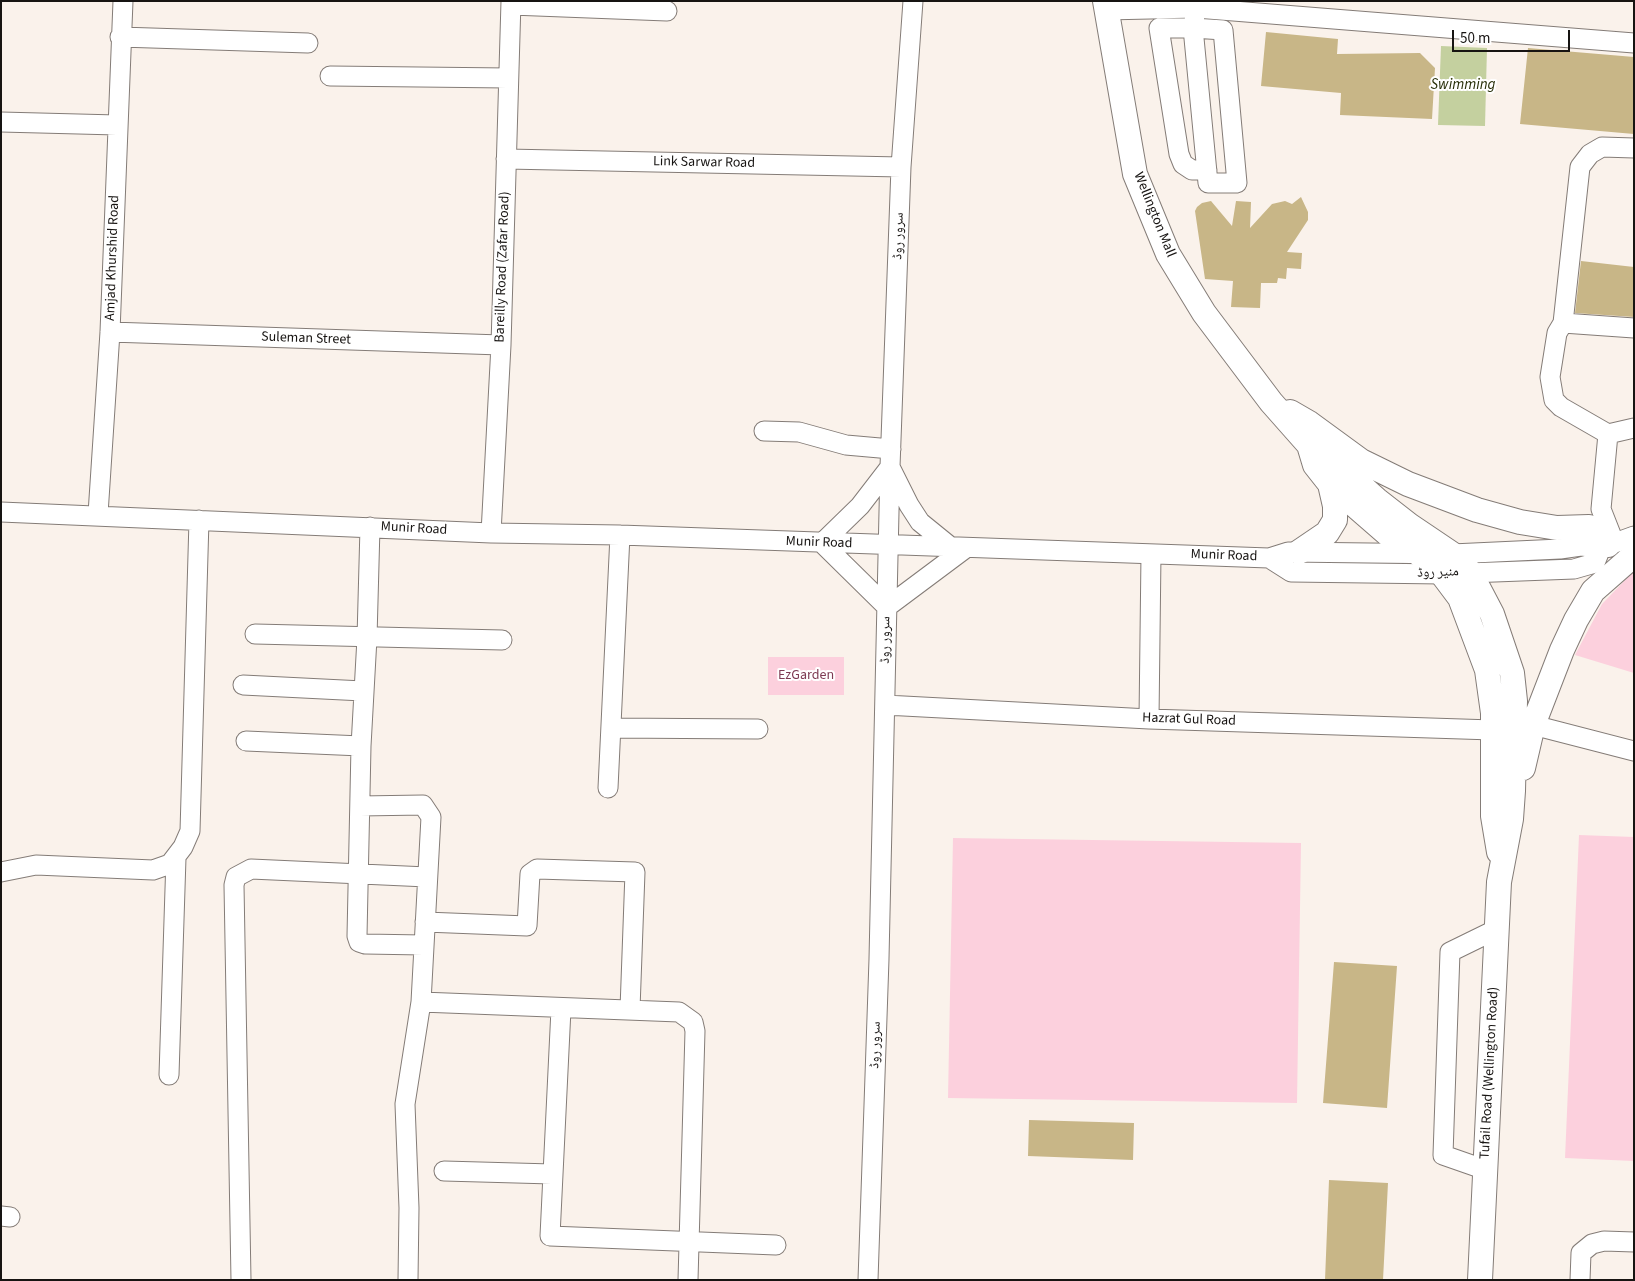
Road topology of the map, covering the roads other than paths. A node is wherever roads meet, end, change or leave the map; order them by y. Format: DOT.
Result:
graph roads {
  1 [pos="123,1"];
  2 [pos="913,1"];
  3 [pos="511,3"];
  4 [pos="1196,5"];
  5 [pos="1105,6"];
  6 [pos="667,11"];
  7 [pos="1193,28"];
  8 [pos="120,37"];
  9 [pos="308,43"];
  10 [pos="1634,44"];
  11 [pos="330,76"];
  12 [pos="508,78"];
  13 [pos="1,122"];
  14 [pos="117,125"];
  15 [pos="1634,148"];
  16 [pos="506,159"];
  17 [pos="902,167"];
  18 [pos="1206,170"];
  19 [pos="1563,323"];
  20 [pos="1634,328"];
  21 [pos="110,332"];
  22 [pos="501,345"];
  23 [pos="1271,402"];
  24 [pos="1634,428"];
  25 [pos="764,431"];
  26 [pos="1608,434"];
  27 [pos="1309,445"];
  28 [pos="891,458"];
  29 [pos="1330,484"];
  30 [pos="1,512"];
  31 [pos="98,514"];
  32 [pos="199,520"];
  33 [pos="370,527"];
  34 [pos="490,533"];
  35 [pos="620,535"];
  36 [pos="1634,536"];
  37 [pos="822,543"];
  38 [pos="888,545"];
  39 [pos="1608,545"];
  40 [pos="959,548"];
  41 [pos="1299,552"];
  42 [pos="1151,554"];
  43 [pos="1419,554"];
  44 [pos="1634,555"];
  45 [pos="1269,558"];
  46 [pos="1447,564"];
  47 [pos="1470,572"];
  48 [pos="887,607"];
  49 [pos="255,634"];
  50 [pos="367,638"];
  51 [pos="502,640"];
  52 [pos="243,685"];
  53 [pos="363,691"];
  54 [pos="885,704"];
  55 [pos="1149,719"];
  56 [pos="1533,726"];
  57 [pos="611,728"];
  58 [pos="758,729"];
  59 [pos="1493,730"];
  60 [pos="246,741"];
  61 [pos="361,746"];
  62 [pos="1634,751"];
  63 [pos="608,788"];
  64 [pos="1513,791"];
  65 [pos="360,806"];
  66 [pos="176,858"];
  67 [pos="1501,866"];
  68 [pos="1,872"];
  69 [pos="359,873"];
  70 [pos="427,877"];
  71 [pos="425,922"];
  72 [pos="1497,929"];
  73 [pos="423,945"];
  74 [pos="421,1002"];
  75 [pos="561,1009"];
  76 [pos="630,1009"];
  77 [pos="169,1075"];
  78 [pos="1486,1170"];
  79 [pos="444,1171"];
  80 [pos="552,1174"];
  81 [pos="690,1242"];
  82 [pos="1634,1242"];
  83 [pos="776,1245"];
  84 [pos="240,1280"];
  85 [pos="408,1280"];
  86 [pos="688,1280"];
  87 [pos="868,1280"];
  88 [pos="1480,1280"];
  89 [pos="1580,1280"];
  1 -- 8 [label="street, Amjad Khurshid Road"];
  2 -- 17 [label="street, سرور روڈ"];
  3 -- 6 [label="street"];
  3 -- 12 [label="street, Bareilly Road (Zafar Road)"];
  4 -- 5 [label="street"];
  4 -- 7 [label="street"];
  4 -- 10 [label="street"];
  5 -- 23 [label="main road, Wellington Mall"];
  7 -- 18 [label="street"];
  7 -- 18 [label="street"];
  7 -- 18 [label="street"];
  8 -- 9 [label="street"];
  8 -- 14 [label="street, Amjad Khurshid Road"];
  11 -- 12 [label="street"];
  12 -- 16 [label="street, Bareilly Road (Zafar Road)"];
  13 -- 14 [label="street"];
  14 -- 21 [label="street, Amjad Khurshid Road"];
  15 -- 19 [label="street"];
  16 -- 17 [label="street, Link Sarwar Road"];
  16 -- 22 [label="street, Bareilly Road (Zafar Road)"];
  17 -- 28 [label="street, سرور روڈ"];
  19 -- 20 [label="street"];
  19 -- 26 [label="street"];
  21 -- 22 [label="street, Suleman Street"];
  21 -- 31 [label="street, Amjad Khurshid Road"];
  22 -- 34 [label="street, Bareilly Road (Zafar Road)"];
  23 -- 27 [label="main road, Wellington Mall"];
  23 -- 39 [label="main road"];
  24 -- 26 [label="street"];
  25 -- 28 [label="street"];
  26 -- 39 [label="street"];
  27 -- 29 [label="main road, Wellington Mall"];
  27 -- 46 [label="main road, Wellington Mall"];
  28 -- 37 [label="street"];
  28 -- 38 [label="street, سرور روڈ"];
  28 -- 40 [label="street"];
  29 -- 41 [label="main road"];
  29 -- 43 [label="main road, Wellington Mall"];
  30 -- 31 [label="street, Munir Road"];
  31 -- 32 [label="street, Munir Road"];
  32 -- 33 [label="street, Munir Road"];
  32 -- 66 [label="street"];
  33 -- 34 [label="street, Munir Road"];
  33 -- 50 [label="street"];
  34 -- 35 [label="street, Munir Road"];
  35 -- 37 [label="street, Munir Road"];
  35 -- 57 [label="street"];
  36 -- 39 [label="street"];
  37 -- 38 [label="street, Munir Road"];
  37 -- 48 [label="street"];
  38 -- 40 [label="street, Munir Road"];
  38 -- 48 [label="street, سرور روڈ"];
  39 -- 46 [label="street"];
  39 -- 47 [label="street, منیر روڈ"];
  40 -- 42 [label="street, Munir Road"];
  40 -- 48 [label="street"];
  41 -- 43 [label="street, Munir Road"];
  41 -- 45 [label="street, Munir Road"];
  42 -- 45 [label="street, Munir Road"];
  42 -- 55 [label="street"];
  43 -- 46 [label="main road, Tufail Road (Wellington Road)"];
  44 -- 56 [label="main road"];
  45 -- 46 [label="street, منیر روڈ"];
  46 -- 47 [label="main road, Tufail Road (Wellington Road)"];
  46 -- 59 [label="main road, Tufail Road (Wellington Road)"];
  47 -- 64 [label="main road, Tufail Road (Wellington Road)"];
  48 -- 54 [label="street, سرور روڈ"];
  49 -- 50 [label="street"];
  50 -- 51 [label="street"];
  50 -- 53 [label="street"];
  52 -- 53 [label="street"];
  53 -- 61 [label="street"];
  54 -- 55 [label="street, Hazrat Gul Road"];
  54 -- 87 [label="street, سرور روڈ"];
  55 -- 59 [label="street, Hazrat Gul Road"];
  56 -- 62 [label="street"];
  56 -- 64 [label="main road"];
  57 -- 58 [label="street"];
  57 -- 63 [label="street"];
  59 -- 67 [label="main road, Tufail Road (Wellington Road)"];
  60 -- 61 [label="street"];
  61 -- 65 [label="street"];
  64 -- 67 [label="main road, Tufail Road (Wellington Road)"];
  65 -- 69 [label="street"];
  65 -- 70 [label="street"];
  66 -- 68 [label="street"];
  66 -- 77 [label="street"];
  67 -- 72 [label="main road, Tufail Road (Wellington Road)"];
  69 -- 70 [label="street"];
  69 -- 73 [label="street"];
  69 -- 84 [label="street"];
  70 -- 71 [label="street"];
  71 -- 73 [label="street"];
  71 -- 76 [label="street"];
  72 -- 78 [label="main road, Tufail Road (Wellington Road)"];
  72 -- 78 [label="street"];
  73 -- 74 [label="street"];
  74 -- 75 [label="street"];
  74 -- 85 [label="street"];
  75 -- 76 [label="street"];
  75 -- 80 [label="street"];
  76 -- 81 [label="street"];
  78 -- 88 [label="main road, Tufail Road (Wellington Road)"];
  79 -- 80 [label="street"];
  80 -- 81 [label="street"];
  81 -- 83 [label="street"];
  81 -- 86 [label="street"];
  82 -- 89 [label="street"];
}
